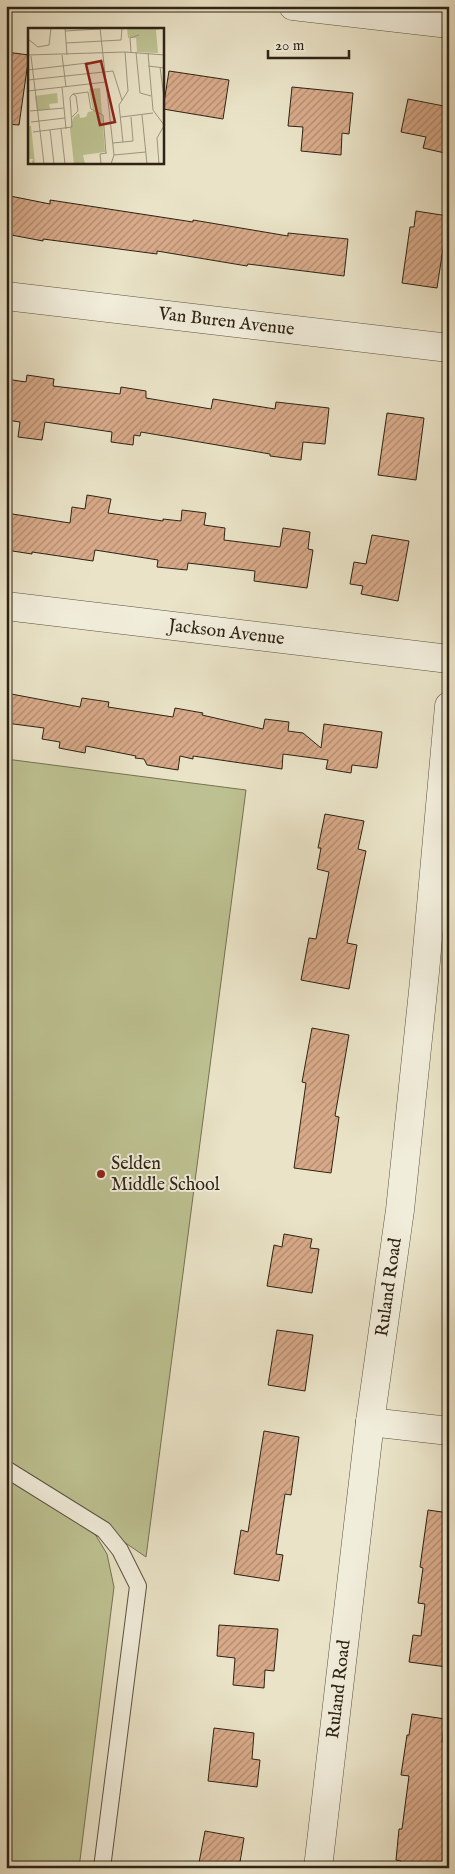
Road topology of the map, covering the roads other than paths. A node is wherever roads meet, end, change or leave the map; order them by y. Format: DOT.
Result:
graph roads {
  1 [pos="293,6"];
  2 [pos="449,24"];
  3 [pos="6,296"];
  4 [pos="449,348"];
  5 [pos="6,606"];
  6 [pos="449,659"];
  7 [pos="449,706"];
  8 [pos="370,1422"];
  9 [pos="449,1431"];
  10 [pos="6,1469"];
  11 [pos="102,1868"];
  12 [pos="318,1868"];
  1 -- 2 [label="street"];
  3 -- 4 [label="street, Van Buren Avenue"];
  5 -- 6 [label="street, Jackson Avenue"];
  7 -- 8 [label="street, Ruland Road"];
  8 -- 9 [label="street"];
  8 -- 12 [label="street, Ruland Road"];
  10 -- 11 [label="lane"];
}
